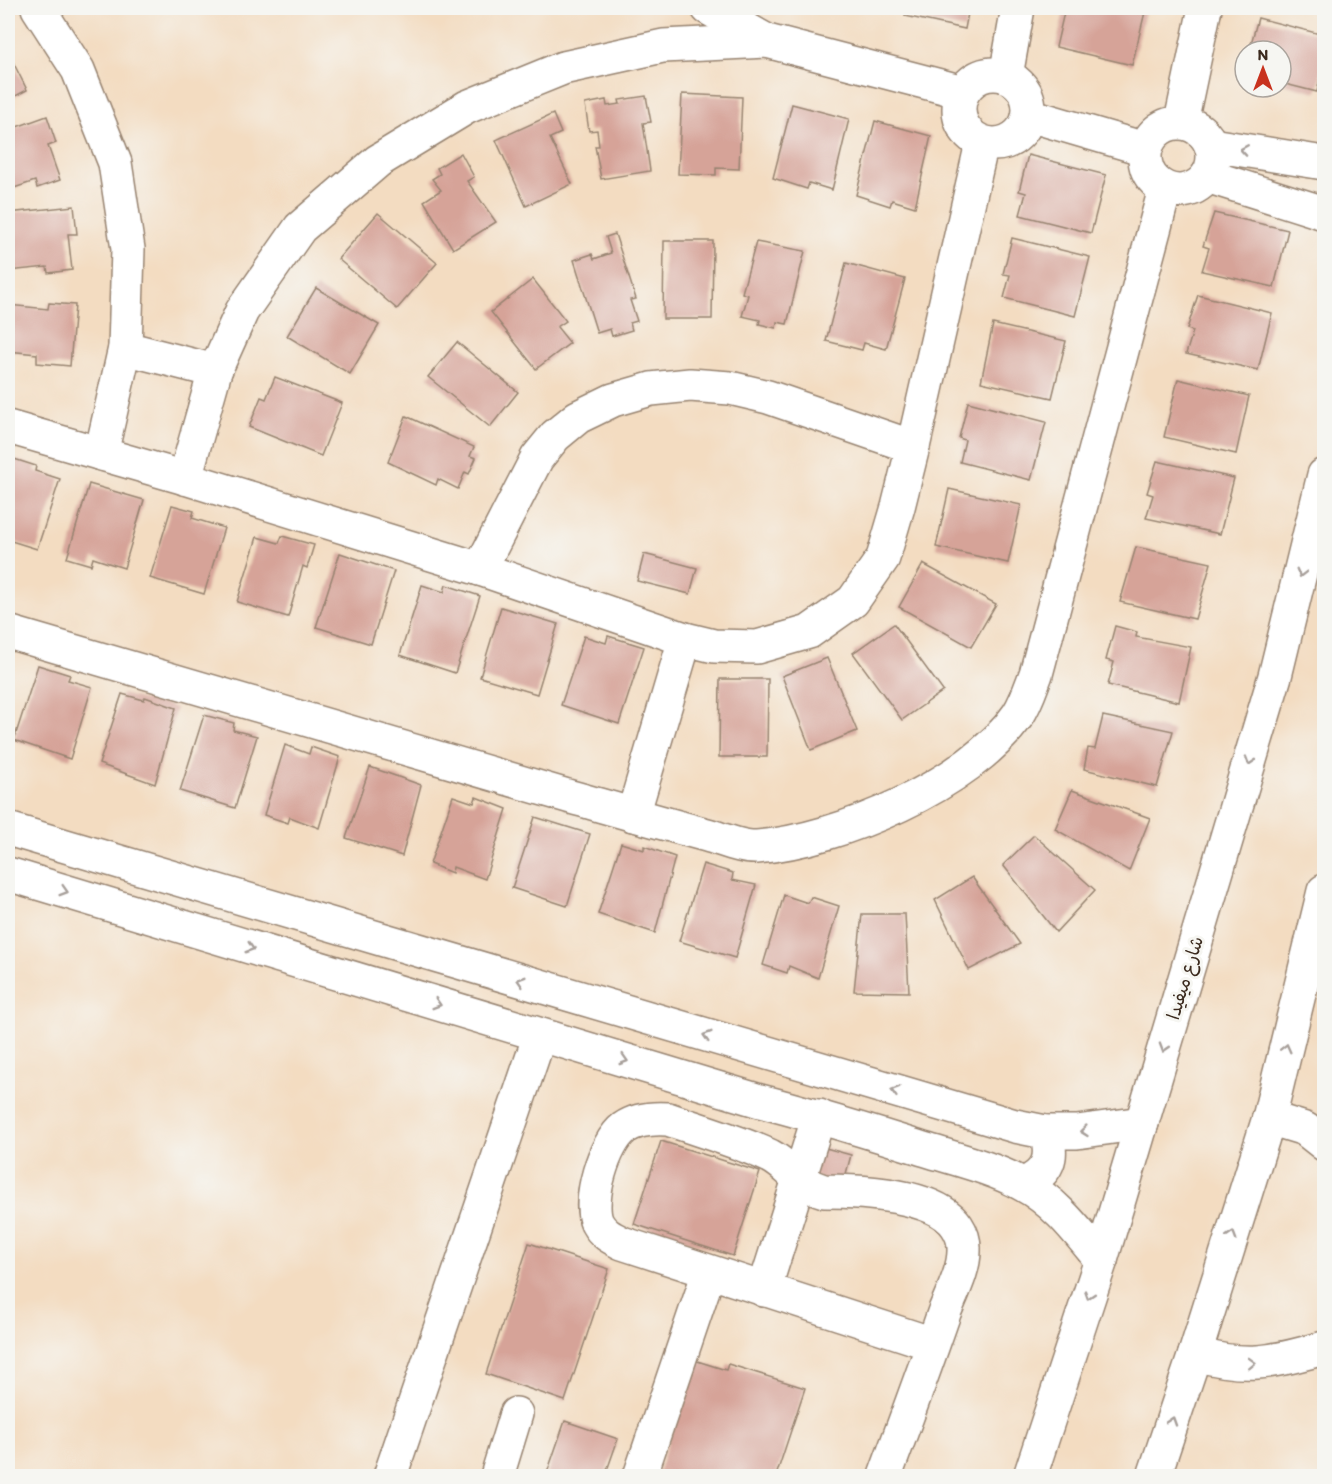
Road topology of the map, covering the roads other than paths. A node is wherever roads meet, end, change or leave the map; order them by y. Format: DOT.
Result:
graph roads {
  1 [pos="38,8"];
  2 [pos="708,8"];
  3 [pos="1018,8"];
  4 [pos="1205,8"];
  5 [pos="767,41"];
  6 [pos="1006,76"];
  7 [pos="963,92"];
  8 [pos="1029,115"];
  9 [pos="1181,122"];
  10 [pos="982,142"];
  11 [pos="1145,149"];
  12 [pos="1209,160"];
  13 [pos="1324,163"];
  14 [pos="1165,189"];
  15 [pos="1324,213"];
  16 [pos="125,348"];
  17 [pos="215,371"];
  18 [pos="8,427"];
  19 [pos="913,447"];
  20 [pos="101,454"];
  21 [pos="1324,475"];
  22 [pos="185,478"];
  23 [pos="480,569"];
  24 [pos="8,632"];
  25 [pos="685,639"];
  26 [pos="633,815"];
  27 [pos="8,829"];
  28 [pos="8,874"];
  29 [pos="1324,891"];
  30 [pos="540,1035"];
  31 [pos="773,1056"];
  32 [pos="760,1101"];
  33 [pos="819,1116"];
  34 [pos="1269,1118"];
  35 [pos="1142,1123"];
  36 [pos="1046,1132"];
  37 [pos="1324,1144"];
  38 [pos="799,1180"];
  39 [pos="1024,1184"];
  40 [pos="1101,1260"];
  41 [pos="710,1272"];
  42 [pos="764,1290"];
  43 [pos="933,1344"];
  44 [pos="1324,1348"];
  45 [pos="1194,1354"];
  46 [pos="516,1414"];
  47 [pos="390,1476"];
  48 [pos="497,1476"];
  49 [pos="640,1476"];
  50 [pos="885,1476"];
  51 [pos="1030,1476"];
  52 [pos="1154,1476"];
  1 -- 16 [label="street"];
  2 -- 5 [label="street"];
  3 -- 6 [label="street"];
  4 -- 9 [label="street"];
  5 -- 7 [label="street"];
  5 -- 17 [label="street"];
  6 -- 7 [label="street"];
  6 -- 8 [label="street"];
  7 -- 10 [label="street"];
  8 -- 10 [label="street"];
  8 -- 11 [label="street"];
  9 -- 11 [label="street"];
  9 -- 12 [label="street"];
  10 -- 19 [label="street"];
  11 -- 14 [label="street"];
  13 -- 12 [label="street, one-way"];
  12 -- 14 [label="street"];
  12 -- 15 [label="street"];
  14 -- 26 [label="street"];
  16 -- 17 [label="street"];
  16 -- 20 [label="street"];
  17 -- 22 [label="street"];
  18 -- 20 [label="street"];
  19 -- 23 [label="street"];
  19 -- 25 [label="street"];
  20 -- 22 [label="street"];
  21 -- 35 [label="street, شارع ميفيدا, one-way"];
  22 -- 23 [label="street"];
  23 -- 25 [label="street"];
  24 -- 26 [label="street"];
  25 -- 26 [label="street"];
  31 -- 27 [label="street, one-way"];
  28 -- 30 [label="street, one-way"];
  34 -- 29 [label="street, one-way"];
  30 -- 32 [label="street, one-way"];
  30 -- 47 [label="street"];
  31 -- 32 [label="street"];
  36 -- 31 [label="street, one-way"];
  32 -- 33 [label="street"];
  33 -- 38 [label="street"];
  33 -- 39 [label="street"];
  34 -- 37 [label="street"];
  45 -- 34 [label="street, one-way"];
  35 -- 36 [label="street, one-way"];
  35 -- 40 [label="street, شارع ميفيدا"];
  36 -- 39 [label="street"];
  38 -- 41 [label="street"];
  38 -- 42 [label="street"];
  38 -- 43 [label="street"];
  39 -- 40 [label="street"];
  40 -- 51 [label="street, شارع ميفيدا, one-way"];
  41 -- 42 [label="street"];
  41 -- 49 [label="street"];
  42 -- 43 [label="street"];
  43 -- 50 [label="street"];
  45 -- 44 [label="street, one-way"];
  52 -- 45 [label="street, one-way"];
  46 -- 48 [label="street"];
}
